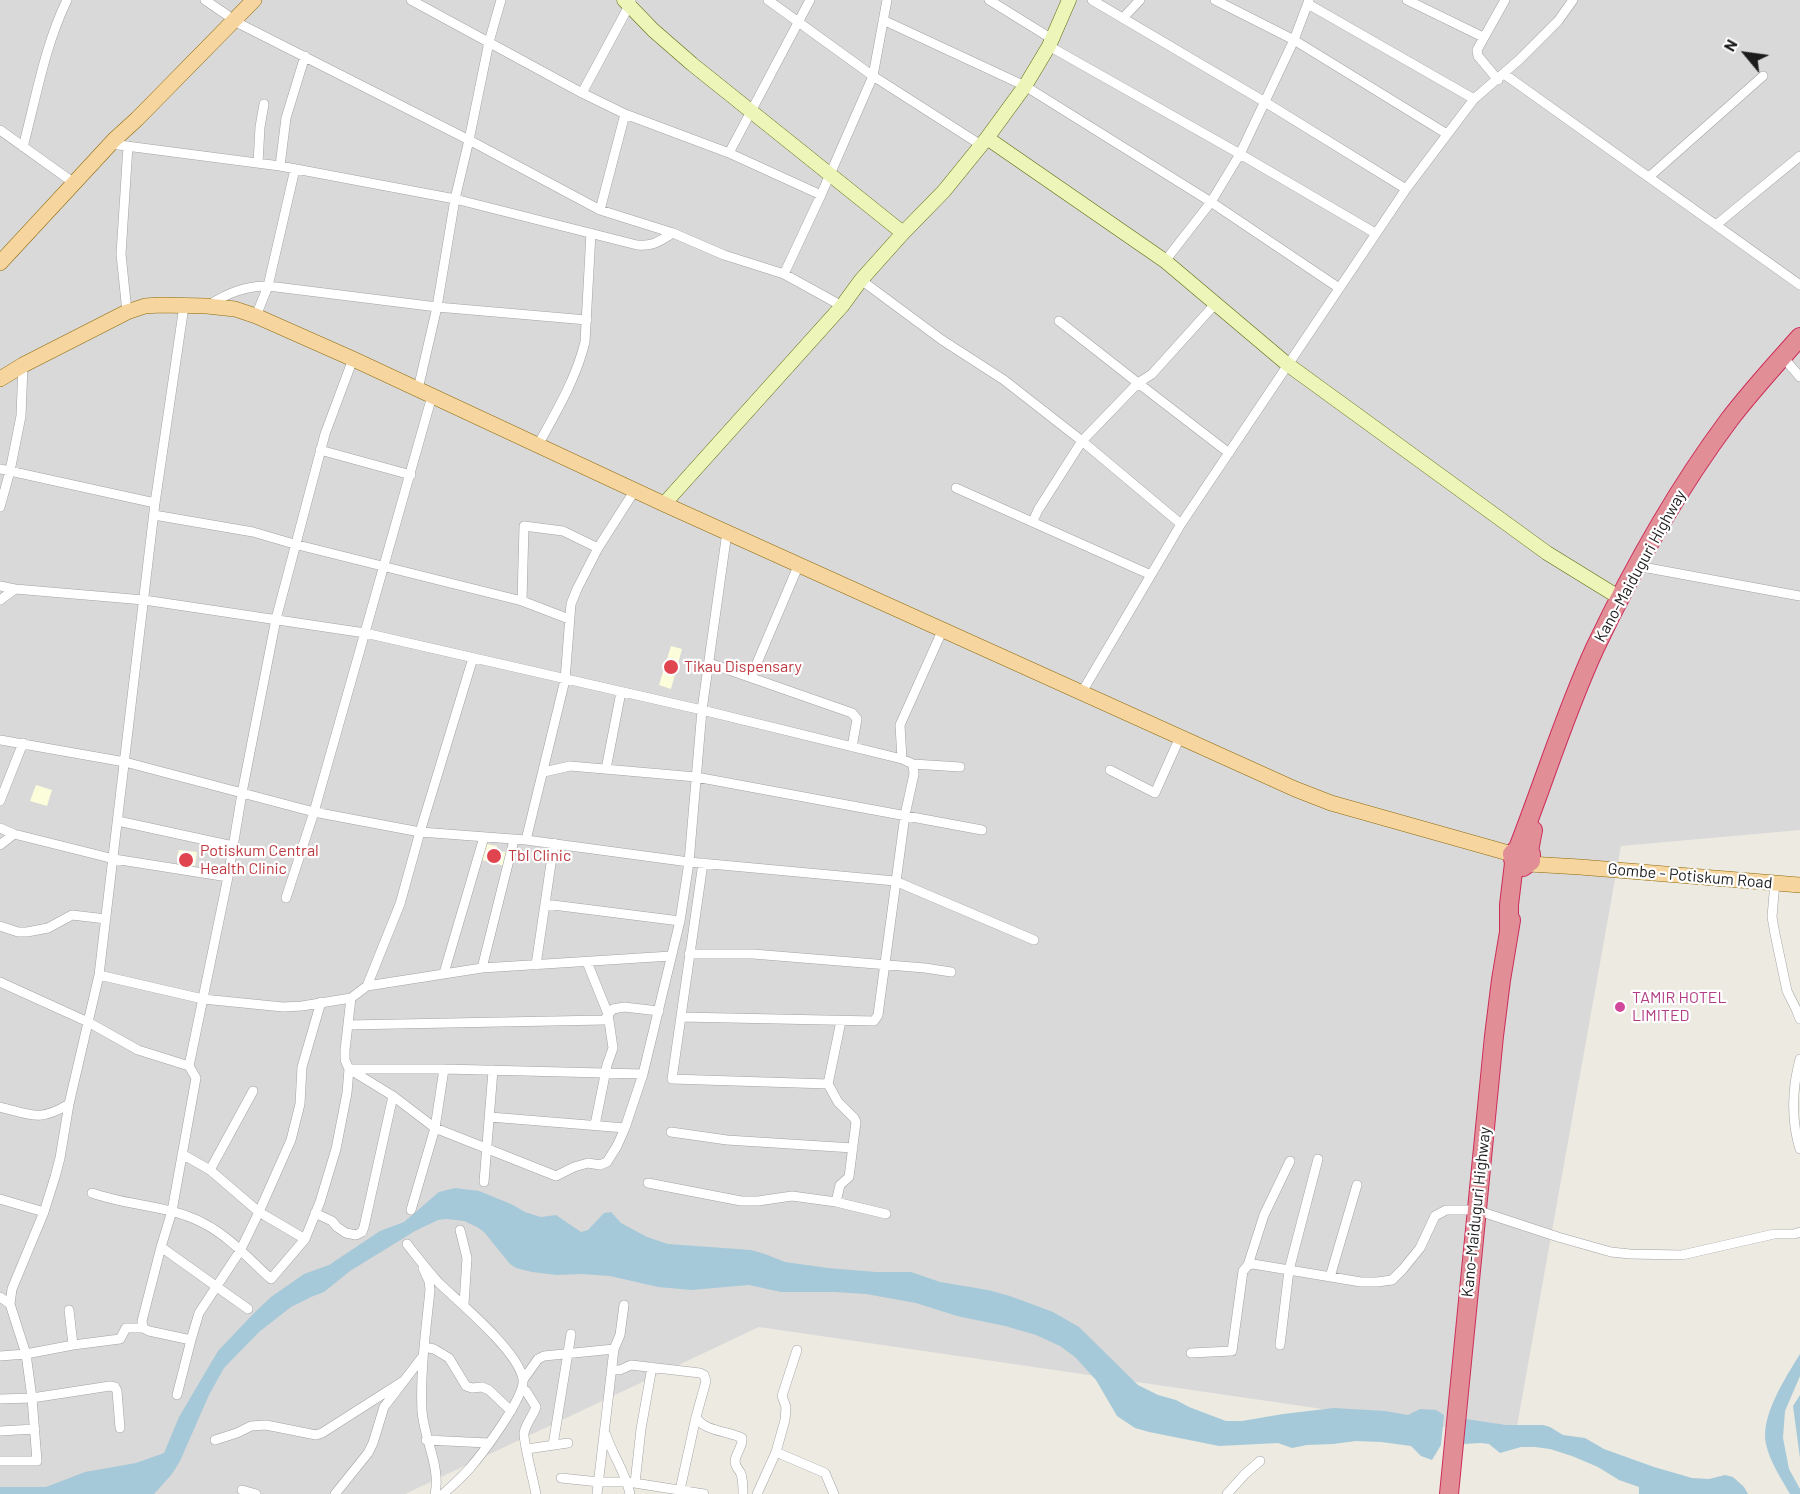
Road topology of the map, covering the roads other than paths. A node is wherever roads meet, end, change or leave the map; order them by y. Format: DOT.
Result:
graph roads {
  1 [pos="68,0"];
  2 [pos="205,0"];
  3 [pos="242,0"];
  4 [pos="254,0"];
  5 [pos="411,0"];
  6 [pos="501,0"];
  7 [pos="768,0"];
  8 [pos="810,0"];
  9 [pos="887,0"];
  10 [pos="988,0"];
  11 [pos="1069,0"];
  12 [pos="1092,0"];
  13 [pos="1140,0"];
  14 [pos="1215,0"];
  15 [pos="1407,0"];
  16 [pos="1505,0"];
  17 [pos="1573,0"];
  18 [pos="629,2"];
  19 [pos="1309,2"];
  20 [pos="231,18"];
  21 [pos="1123,18"];
  22 [pos="884,20"];
  23 [pos="799,22"];
  24 [pos="1483,37"];
  25 [pos="1294,40"];
  26 [pos="489,42"];
  27 [pos="1050,43"];
  28 [pos="304,56"];
  29 [pos="873,76"];
  30 [pos="1763,76"];
  31 [pos="1501,77"];
  32 [pos="1026,86"];
  33 [pos="582,93"];
  34 [pos="1474,99"];
  35 [pos="1265,102"];
  36 [pos="264,104"];
  37 [pos="751,112"];
  38 [pos="626,114"];
  39 [pos="0,130"];
  40 [pos="1447,134"];
  41 [pos="470,140"];
  42 [pos="984,141"];
  43 [pos="118,143"];
  44 [pos="23,147"];
  45 [pos="729,153"];
  46 [pos="1239,154"];
  47 [pos="1800,156"];
  48 [pos="258,163"];
  49 [pos="280,166"];
  50 [pos="295,169"];
  51 [pos="830,175"];
  52 [pos="1649,177"];
  53 [pos="74,183"];
  54 [pos="1406,189"];
  55 [pos="821,195"];
  56 [pos="455,199"];
  57 [pos="1211,202"];
  58 [pos="600,210"];
  59 [pos="1716,225"];
  60 [pos="903,232"];
  61 [pos="591,233"];
  62 [pos="673,233"];
  63 [pos="1375,233"];
  64 [pos="1165,261"];
  65 [pos="0,263"];
  66 [pos="784,274"];
  67 [pos="861,280"];
  68 [pos="1800,285"];
  69 [pos="268,286"];
  70 [pos="1340,288"];
  71 [pos="1216,303"];
  72 [pos="184,306"];
  73 [pos="207,306"];
  74 [pos="842,306"];
  75 [pos="437,307"];
  76 [pos="127,312"];
  77 [pos="256,316"];
  78 [pos="587,320"];
  79 [pos="1059,321"];
  80 [pos="1800,337"];
  81 [pos="1782,356"];
  82 [pos="353,359"];
  83 [pos="23,364"];
  84 [pos="1287,364"];
  85 [pos="1800,377"];
  86 [pos="0,379"];
  87 [pos="1138,383"];
  88 [pos="418,389"];
  89 [pos="432,396"];
  90 [pos="1082,441"];
  91 [pos="538,445"];
  92 [pos="320,450"];
  93 [pos="1229,453"];
  94 [pos="5,470"];
  95 [pos="411,475"];
  96 [pos="956,488"];
  97 [pos="635,490"];
  98 [pos="155,503"];
  99 [pos="664,504"];
  100 [pos="0,507"];
  101 [pos="154,514"];
  102 [pos="1033,521"];
  103 [pos="1181,524"];
  104 [pos="728,532"];
  105 [pos="294,544"];
  106 [pos="598,548"];
  107 [pos="799,564"];
  108 [pos="384,566"];
  109 [pos="1637,566"];
  110 [pos="1150,575"];
  111 [pos="0,586"];
  112 [pos="15,589"];
  113 [pos="1800,596"];
  114 [pos="1620,598"];
  115 [pos="0,600"];
  116 [pos="144,600"];
  117 [pos="522,601"];
  118 [pos="276,619"];
  119 [pos="569,619"];
  120 [pos="943,629"];
  121 [pos="365,633"];
  122 [pos="473,658"];
  123 [pos="709,663"];
  124 [pos="751,677"];
  125 [pos="564,680"];
  126 [pos="621,692"];
  127 [pos="1083,692"];
  128 [pos="702,710"];
  129 [pos="1180,737"];
  130 [pos="0,740"];
  131 [pos="23,743"];
  132 [pos="852,747"];
  133 [pos="902,759"];
  134 [pos="125,762"];
  135 [pos="913,765"];
  136 [pos="960,767"];
  137 [pos="606,769"];
  138 [pos="1110,770"];
  139 [pos="544,772"];
  140 [pos="696,777"];
  141 [pos="242,793"];
  142 [pos="0,801"];
  143 [pos="314,812"];
  144 [pos="905,815"];
  145 [pos="118,821"];
  146 [pos="0,828"];
  147 [pos="982,830"];
  148 [pos="420,832"];
  149 [pos="14,834"];
  150 [pos="484,837"];
  151 [pos="514,840"];
  152 [pos="526,840"];
  153 [pos="554,843"];
  154 [pos="0,845"];
  155 [pos="233,846"];
  156 [pos="1523,857"];
  157 [pos="114,859"];
  158 [pos="689,862"];
  159 [pos="703,863"];
  160 [pos="228,877"];
  161 [pos="895,881"];
  162 [pos="1774,882"];
  163 [pos="1800,885"];
  164 [pos="286,898"];
  165 [pos="545,904"];
  166 [pos="106,919"];
  167 [pos="680,921"];
  168 [pos="0,926"];
  169 [pos="1034,940"];
  170 [pos="689,954"];
  171 [pos="671,956"];
  172 [pos="587,962"];
  173 [pos="884,964"];
  174 [pos="536,965"];
  175 [pos="482,968"];
  176 [pos="951,972"];
  177 [pos="444,973"];
  178 [pos="99,975"];
  179 [pos="0,982"];
  180 [pos="366,986"];
  181 [pos="351,998"];
  182 [pos="203,999"];
  183 [pos="321,1002"];
  184 [pos="659,1011"];
  185 [pos="608,1014"];
  186 [pos="681,1017"];
  187 [pos="1800,1019"];
  188 [pos="841,1021"];
  189 [pos="88,1022"];
  190 [pos="348,1025"];
  191 [pos="1800,1059"];
  192 [pos="189,1066"];
  193 [pos="349,1069"];
  194 [pos="444,1069"];
  195 [pos="493,1070"];
  196 [pos="606,1073"];
  197 [pos="643,1074"];
  198 [pos="828,1084"];
  199 [pos="253,1091"];
  200 [pos="393,1096"];
  201 [pos="69,1104"];
  202 [pos="0,1107"];
  203 [pos="490,1117"];
  204 [pos="595,1125"];
  205 [pos="435,1128"];
  206 [pos="625,1128"];
  207 [pos="671,1132"];
  208 [pos="488,1148"];
  209 [pos="853,1148"];
  210 [pos="1800,1149"];
  211 [pos="182,1154"];
  212 [pos="1318,1159"];
  213 [pos="1290,1161"];
  214 [pos="210,1170"];
  215 [pos="484,1182"];
  216 [pos="648,1183"];
  217 [pos="1357,1185"];
  218 [pos="92,1193"];
  219 [pos="0,1199"];
  220 [pos="836,1202"];
  221 [pos="411,1210"];
  222 [pos="1476,1210"];
  223 [pos="172,1211"];
  224 [pos="44,1212"];
  225 [pos="259,1212"];
  226 [pos="315,1213"];
  227 [pos="886,1214"];
  228 [pos="460,1230"];
  229 [pos="1800,1232"];
  230 [pos="305,1239"];
  231 [pos="407,1244"];
  232 [pos="161,1247"];
  233 [pos="240,1251"];
  234 [pos="420,1260"];
  235 [pos="1248,1265"];
  236 [pos="1289,1270"];
  237 [pos="1330,1276"];
  238 [pos="216,1287"];
  239 [pos="0,1297"];
  240 [pos="10,1304"];
  241 [pos="464,1304"];
  242 [pos="624,1305"];
  243 [pos="248,1309"];
  244 [pos="69,1310"];
  245 [pos="143,1328"];
  246 [pos="571,1334"];
  247 [pos="190,1340"];
  248 [pos="73,1345"];
  249 [pos="1280,1345"];
  250 [pos="614,1349"];
  251 [pos="797,1350"];
  252 [pos="424,1351"];
  253 [pos="1191,1353"];
  254 [pos="26,1354"];
  255 [pos="568,1354"];
  256 [pos="0,1356"];
  257 [pos="652,1367"];
  258 [pos="612,1369"];
  259 [pos="405,1380"];
  260 [pos="523,1384"];
  261 [pos="177,1395"];
  262 [pos="32,1398"];
  263 [pos="0,1399"];
  264 [pos="511,1411"];
  265 [pos="696,1417"];
  266 [pos="120,1428"];
  267 [pos="35,1429"];
  268 [pos="0,1431"];
  269 [pos="605,1433"];
  270 [pos="215,1440"];
  271 [pos="426,1440"];
  272 [pos="488,1443"];
  273 [pos="568,1443"];
  274 [pos="553,1445"];
  275 [pos="527,1449"];
  276 [pos="776,1452"];
  277 [pos="0,1461"];
  278 [pos="1260,1461"];
  279 [pos="561,1478"];
  280 [pos="599,1482"];
  281 [pos="631,1482"];
  282 [pos="242,1490"];
  283 [pos="680,1490"];
  284 [pos="256,1494"];
  285 [pos="335,1494"];
  286 [pos="435,1494"];
  287 [pos="444,1494"];
  288 [pos="536,1494"];
  289 [pos="597,1494"];
  290 [pos="630,1494"];
  291 [pos="704,1494"];
  292 [pos="743,1494"];
  293 [pos="757,1494"];
  294 [pos="834,1494"];
  295 [pos="1227,1494"];
  296 [pos="1449,1494"];
  1 -- 44 [label="street"];
  2 -- 20 [label="street"];
  3 -- 20 [label="main road"];
  4 -- 20 [label="main road"];
  5 -- 26 [label="street"];
  6 -- 26 [label="street"];
  7 -- 23 [label="street"];
  8 -- 23 [label="street"];
  9 -- 22 [label="street"];
  10 -- 27 [label="street"];
  11 -- 27 [label="street"];
  12 -- 21 [label="street"];
  13 -- 21 [label="street"];
  14 -- 25 [label="street"];
  15 -- 24 [label="street"];
  16 -- 24 [label="street"];
  17 -- 31 [label="street"];
  18 -- 33 [label="street"];
  18 -- 37 [label="street"];
  19 -- 25 [label="street"];
  19 -- 34 [label="street"];
  20 -- 28 [label="street"];
  20 -- 43 [label="main road"];
  21 -- 35 [label="street"];
  22 -- 29 [label="street"];
  22 -- 32 [label="street"];
  23 -- 29 [label="street"];
  23 -- 37 [label="street"];
  24 -- 31 [label="street"];
  25 -- 35 [label="street"];
  25 -- 40 [label="street"];
  26 -- 33 [label="street"];
  26 -- 41 [label="street"];
  27 -- 32 [label="street"];
  27 -- 46 [label="street"];
  28 -- 41 [label="street"];
  28 -- 49 [label="street"];
  29 -- 42 [label="street"];
  29 -- 51 [label="street"];
  30 -- 52 [label="street"];
  31 -- 34 [label="street"];
  31 -- 52 [label="street"];
  32 -- 42 [label="street"];
  32 -- 57 [label="street"];
  33 -- 38 [label="street"];
  34 -- 40 [label="street"];
  35 -- 46 [label="street"];
  35 -- 54 [label="street"];
  36 -- 48 [label="street"];
  37 -- 45 [label="street"];
  37 -- 51 [label="street"];
  38 -- 45 [label="street"];
  38 -- 58 [label="street"];
  39 -- 44 [label="street"];
  40 -- 54 [label="street"];
  41 -- 56 [label="street"];
  41 -- 58 [label="street"];
  42 -- 60 [label="street"];
  42 -- 64 [label="street"];
  43 -- 48 [label="street"];
  43 -- 53 [label="main road"];
  43 -- 76 [label="street"];
  44 -- 53 [label="street"];
  45 -- 55 [label="street"];
  46 -- 57 [label="street"];
  46 -- 63 [label="street"];
  47 -- 59 [label="street"];
  48 -- 49 [label="street"];
  49 -- 50 [label="street"];
  50 -- 56 [label="street"];
  50 -- 69 [label="street"];
  51 -- 55 [label="street"];
  51 -- 60 [label="street"];
  52 -- 59 [label="street"];
  53 -- 65 [label="main road"];
  54 -- 63 [label="street"];
  55 -- 66 [label="street"];
  56 -- 61 [label="street"];
  56 -- 75 [label="street"];
  57 -- 64 [label="street"];
  57 -- 70 [label="street"];
  58 -- 62 [label="street"];
  59 -- 68 [label="street"];
  60 -- 67 [label="street"];
  61 -- 62 [label="street"];
  61 -- 78 [label="street"];
  62 -- 66 [label="street"];
  63 -- 70 [label="street"];
  64 -- 71 [label="street"];
  66 -- 74 [label="street"];
  67 -- 74 [label="street"];
  67 -- 90 [label="street"];
  69 -- 73 [label="street"];
  69 -- 75 [label="street"];
  69 -- 77 [label="street"];
  70 -- 84 [label="street"];
  71 -- 84 [label="street"];
  71 -- 87 [label="street"];
  72 -- 73 [label="main road, Gombe - Potiskum Road"];
  72 -- 76 [label="main road, Gombe - Potiskum Road"];
  72 -- 98 [label="street"];
  73 -- 77 [label="main road, Gombe - Potiskum Road"];
  74 -- 99 [label="street"];
  75 -- 78 [label="street"];
  75 -- 88 [label="street"];
  76 -- 83 [label="main road, Gombe - Potiskum Road"];
  77 -- 82 [label="main road, Gombe - Potiskum Road"];
  78 -- 91 [label="street"];
  79 -- 87 [label="street"];
  80 -- 81 [label="highway, Kano-Maiduguri Highway"];
  81 -- 85 [label="street"];
  81 -- 109 [label="highway, Kano-Maiduguri Highway"];
  82 -- 88 [label="main road, Gombe - Potiskum Road"];
  82 -- 92 [label="street"];
  83 -- 86 [label="main road, Gombe - Potiskum Road"];
  83 -- 94 [label="street"];
  84 -- 93 [label="street"];
  84 -- 114 [label="street"];
  87 -- 90 [label="street"];
  87 -- 93 [label="street"];
  88 -- 89 [label="main road, Gombe - Potiskum Road"];
  89 -- 91 [label="main road, Gombe - Potiskum Road"];
  89 -- 95 [label="street"];
  90 -- 102 [label="street"];
  90 -- 103 [label="street"];
  91 -- 97 [label="main road, Gombe - Potiskum Road"];
  92 -- 95 [label="street"];
  92 -- 105 [label="street"];
  93 -- 103 [label="street"];
  94 -- 98 [label="street"];
  94 -- 100 [label="street"];
  95 -- 108 [label="street"];
  96 -- 102 [label="street"];
  97 -- 99 [label="main road, Gombe - Potiskum Road"];
  97 -- 106 [label="street"];
  98 -- 101 [label="street"];
  99 -- 104 [label="main road, Gombe - Potiskum Road"];
  101 -- 105 [label="street"];
  101 -- 116 [label="street"];
  102 -- 110 [label="street"];
  103 -- 110 [label="street"];
  104 -- 107 [label="main road, Gombe - Potiskum Road"];
  104 -- 123 [label="street"];
  105 -- 108 [label="street"];
  105 -- 118 [label="street"];
  106 -- 117 [label="street"];
  106 -- 119 [label="street"];
  107 -- 120 [label="main road, Gombe - Potiskum Road"];
  107 -- 124 [label="street"];
  108 -- 117 [label="street"];
  108 -- 121 [label="street"];
  109 -- 113 [label="street"];
  109 -- 114 [label="highway, Kano-Maiduguri Highway"];
  110 -- 127 [label="street"];
  111 -- 112 [label="street"];
  112 -- 115 [label="street"];
  112 -- 116 [label="street"];
  114 -- 156 [label="highway, Kano-Maiduguri Highway"];
  116 -- 118 [label="street"];
  116 -- 134 [label="street"];
  117 -- 119 [label="street"];
  118 -- 121 [label="street"];
  118 -- 141 [label="street"];
  119 -- 125 [label="street"];
  120 -- 127 [label="main road, Gombe - Potiskum Road"];
  120 -- 133 [label="street"];
  121 -- 122 [label="street"];
  121 -- 143 [label="street"];
  122 -- 125 [label="street"];
  122 -- 148 [label="street"];
  123 -- 124 [label="street"];
  123 -- 128 [label="street"];
  124 -- 132 [label="street"];
  125 -- 126 [label="street"];
  125 -- 139 [label="street"];
  126 -- 128 [label="street"];
  126 -- 137 [label="street"];
  127 -- 129 [label="main road, Gombe - Potiskum Road"];
  128 -- 132 [label="street"];
  128 -- 140 [label="street"];
  129 -- 138 [label="street"];
  129 -- 156 [label="main road, Gombe - Potiskum Road"];
  130 -- 131 [label="street"];
  131 -- 134 [label="street"];
  131 -- 142 [label="street"];
  132 -- 133 [label="street"];
  133 -- 135 [label="street"];
  134 -- 141 [label="street"];
  134 -- 145 [label="street"];
  135 -- 136 [label="street"];
  135 -- 144 [label="street"];
  137 -- 139 [label="street"];
  137 -- 140 [label="street"];
  139 -- 152 [label="street"];
  140 -- 144 [label="street"];
  140 -- 158 [label="street"];
  141 -- 143 [label="street"];
  141 -- 155 [label="street"];
  143 -- 148 [label="street"];
  143 -- 164 [label="street"];
  144 -- 147 [label="street"];
  144 -- 161 [label="street"];
  145 -- 155 [label="street"];
  145 -- 157 [label="street"];
  146 -- 149 [label="street"];
  148 -- 150 [label="street"];
  148 -- 180 [label="street"];
  149 -- 154 [label="street"];
  149 -- 157 [label="street"];
  150 -- 151 [label="street"];
  150 -- 177 [label="street"];
  151 -- 152 [label="street"];
  151 -- 175 [label="street"];
  152 -- 153 [label="street"];
  153 -- 158 [label="street"];
  153 -- 165 [label="street"];
  155 -- 160 [label="street"];
  156 -- 162 [label="main road, Gombe - Potiskum Road"];
  156 -- 222 [label="highway, Kano-Maiduguri Highway"];
  157 -- 160 [label="street"];
  157 -- 166 [label="street"];
  158 -- 159 [label="street"];
  158 -- 167 [label="street"];
  159 -- 161 [label="street"];
  159 -- 170 [label="street"];
  160 -- 182 [label="street"];
  161 -- 169 [label="street"];
  161 -- 173 [label="street"];
  162 -- 163 [label="main road, Gombe - Potiskum Road"];
  162 -- 187 [label="street"];
  165 -- 167 [label="street"];
  165 -- 174 [label="street"];
  166 -- 168 [label="street"];
  166 -- 178 [label="street"];
  167 -- 171 [label="street"];
  170 -- 173 [label="street"];
  170 -- 186 [label="street"];
  171 -- 172 [label="street"];
  171 -- 184 [label="street"];
  172 -- 174 [label="street"];
  172 -- 185 [label="street"];
  173 -- 176 [label="street"];
  173 -- 188 [label="street"];
  174 -- 175 [label="street"];
  175 -- 177 [label="street"];
  177 -- 180 [label="street"];
  178 -- 182 [label="street"];
  178 -- 189 [label="street"];
  179 -- 189 [label="street"];
  180 -- 181 [label="street"];
  181 -- 183 [label="street"];
  181 -- 190 [label="street"];
  182 -- 183 [label="street"];
  182 -- 192 [label="street"];
  183 -- 225 [label="street"];
  184 -- 185 [label="street"];
  184 -- 197 [label="street"];
  185 -- 190 [label="street"];
  185 -- 196 [label="street"];
  186 -- 188 [label="street"];
  186 -- 198 [label="street"];
  188 -- 198 [label="street"];
  189 -- 192 [label="street"];
  189 -- 201 [label="street"];
  190 -- 193 [label="street"];
  191 -- 210 [label="street"];
  192 -- 211 [label="street"];
  193 -- 194 [label="street"];
  193 -- 200 [label="street"];
  193 -- 226 [label="street"];
  194 -- 195 [label="street"];
  194 -- 205 [label="street"];
  195 -- 196 [label="street"];
  195 -- 203 [label="street"];
  196 -- 197 [label="street"];
  196 -- 204 [label="street"];
  197 -- 206 [label="street"];
  198 -- 209 [label="street"];
  199 -- 214 [label="street"];
  200 -- 205 [label="street"];
  200 -- 226 [label="street"];
  201 -- 202 [label="street"];
  201 -- 224 [label="street"];
  203 -- 204 [label="street"];
  203 -- 208 [label="street"];
  204 -- 206 [label="street"];
  205 -- 208 [label="street"];
  205 -- 221 [label="street"];
  206 -- 208 [label="street"];
  207 -- 209 [label="street"];
  208 -- 215 [label="street"];
  209 -- 220 [label="street"];
  211 -- 214 [label="street"];
  211 -- 223 [label="street"];
  212 -- 236 [label="street"];
  213 -- 235 [label="street"];
  214 -- 225 [label="street"];
  216 -- 220 [label="street"];
  217 -- 237 [label="street"];
  218 -- 223 [label="street"];
  219 -- 224 [label="street"];
  220 -- 227 [label="street"];
  222 -- 229 [label="street"];
  222 -- 237 [label="street"];
  222 -- 296 [label="highway, Kano-Maiduguri Highway"];
  223 -- 232 [label="street"];
  223 -- 233 [label="street"];
  224 -- 240 [label="street"];
  225 -- 230 [label="street"];
  225 -- 233 [label="street"];
  226 -- 230 [label="street"];
  228 -- 241 [label="street"];
  230 -- 233 [label="street"];
  231 -- 234 [label="street"];
  232 -- 238 [label="street"];
  232 -- 245 [label="street"];
  233 -- 238 [label="street"];
  234 -- 241 [label="street"];
  234 -- 252 [label="street"];
  235 -- 236 [label="street"];
  235 -- 253 [label="street"];
  236 -- 237 [label="street"];
  236 -- 249 [label="street"];
  238 -- 243 [label="street"];
  238 -- 247 [label="street"];
  239 -- 240 [label="street"];
  240 -- 254 [label="street"];
  241 -- 260 [label="street"];
  242 -- 250 [label="street"];
  244 -- 248 [label="street"];
  245 -- 247 [label="street"];
  245 -- 248 [label="street"];
  246 -- 255 [label="street"];
  247 -- 261 [label="street"];
  248 -- 254 [label="street"];
  250 -- 255 [label="street"];
  250 -- 258 [label="street"];
  251 -- 276 [label="street"];
  252 -- 259 [label="street"];
  252 -- 264 [label="street"];
  252 -- 271 [label="street"];
  254 -- 256 [label="street"];
  254 -- 262 [label="street"];
  255 -- 260 [label="street"];
  255 -- 274 [label="street"];
  257 -- 258 [label="street"];
  257 -- 265 [label="street"];
  257 -- 281 [label="street"];
  258 -- 269 [label="street"];
  259 -- 270 [label="street"];
  259 -- 285 [label="street"];
  260 -- 264 [label="street"];
  260 -- 275 [label="street"];
  262 -- 263 [label="street"];
  262 -- 266 [label="street"];
  262 -- 267 [label="street"];
  264 -- 272 [label="street"];
  265 -- 283 [label="street"];
  265 -- 292 [label="street"];
  267 -- 268 [label="street"];
  267 -- 277 [label="street"];
  269 -- 280 [label="street"];
  269 -- 281 [label="street"];
  271 -- 272 [label="street"];
  271 -- 286 [label="street"];
  272 -- 287 [label="street"];
  273 -- 274 [label="street"];
  274 -- 275 [label="street"];
  275 -- 288 [label="street"];
  276 -- 293 [label="street"];
  276 -- 294 [label="street"];
  278 -- 295 [label="street"];
  279 -- 280 [label="street"];
  280 -- 281 [label="street"];
  280 -- 289 [label="street"];
  281 -- 283 [label="street"];
  281 -- 290 [label="street"];
  282 -- 284 [label="street"];
  283 -- 291 [label="street"];
}
